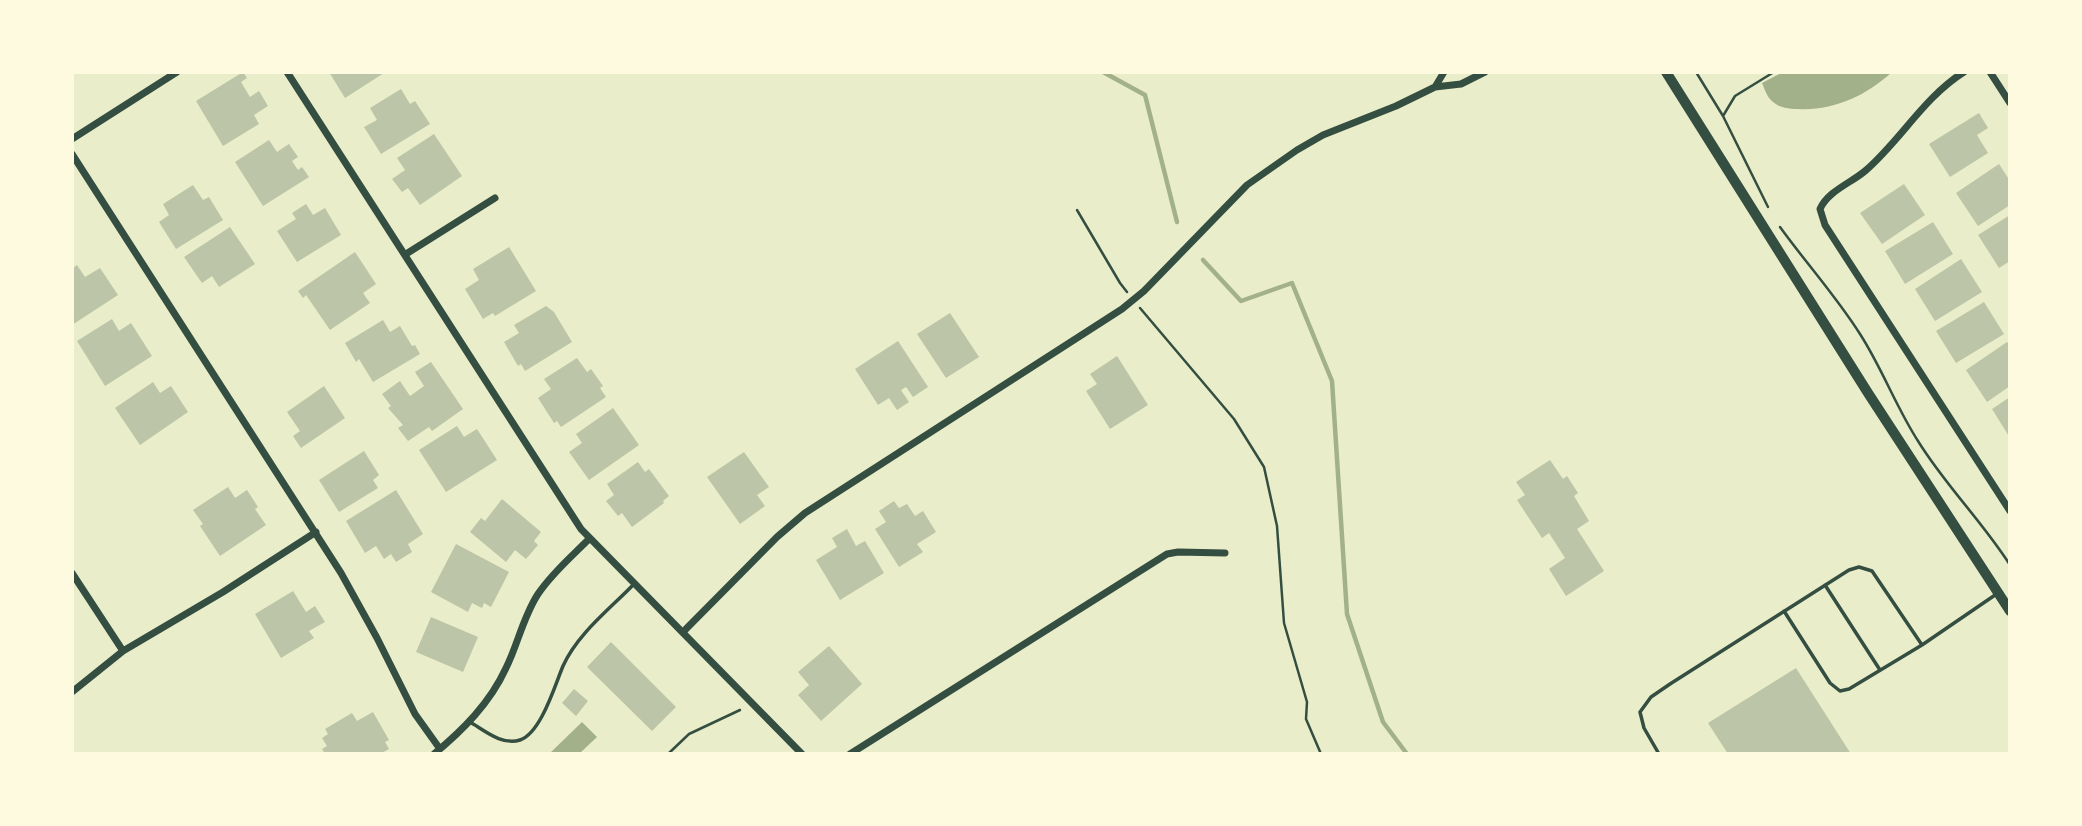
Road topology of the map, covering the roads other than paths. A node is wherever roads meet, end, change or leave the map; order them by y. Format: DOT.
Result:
graph roads {
  1 [pos="177,72"];
  2 [pos="288,72"];
  3 [pos="1444,72"];
  4 [pos="1485,72"];
  5 [pos="1666,72"];
  6 [pos="1964,72"];
  7 [pos="1990,72"];
  8 [pos="1435,86"];
  9 [pos="2010,103"];
  10 [pos="72,139"];
  11 [pos="72,154"];
  12 [pos="495,198"];
  13 [pos="406,254"];
  14 [pos="2010,511"];
  15 [pos="316,532"];
  16 [pos="589,539"];
  17 [pos="1225,553"];
  18 [pos="72,573"];
  19 [pos="634,584"];
  20 [pos="1825,586"];
  21 [pos="1999,592"];
  22 [pos="1784,611"];
  23 [pos="2010,611"];
  24 [pos="683,632"];
  25 [pos="1922,645"];
  26 [pos="122,651"];
  27 [pos="1880,670"];
  28 [pos="72,692"];
  29 [pos="470,722"];
  30 [pos="437,752"];
  31 [pos="802,754"];
  32 [pos="850,754"];
  33 [pos="1659,754"];
  1 -- 10 [label="street"];
  2 -- 13 [label="street"];
  3 -- 8 [label="street"];
  4 -- 8 [label="street"];
  5 -- 21 [label="street"];
  6 -- 14 [label="street"];
  7 -- 9 [label="street"];
  8 -- 24 [label="street"];
  11 -- 15 [label="street"];
  12 -- 13 [label="street"];
  13 -- 16 [label="street"];
  15 -- 26 [label="street"];
  15 -- 30 [label="street"];
  16 -- 19 [label="street"];
  16 -- 29 [label="street"];
  17 -- 32 [label="street"];
  18 -- 26 [label="street"];
  19 -- 24 [label="street"];
  19 -- 29 [label="lane"];
  20 -- 22 [label="lane"];
  20 -- 25 [label="lane"];
  20 -- 27 [label="lane"];
  21 -- 23 [label="street"];
  21 -- 25 [label="lane"];
  22 -- 27 [label="lane"];
  22 -- 33 [label="lane"];
  24 -- 31 [label="street"];
  25 -- 27 [label="lane"];
  26 -- 28 [label="street"];
  29 -- 30 [label="street"];
}
